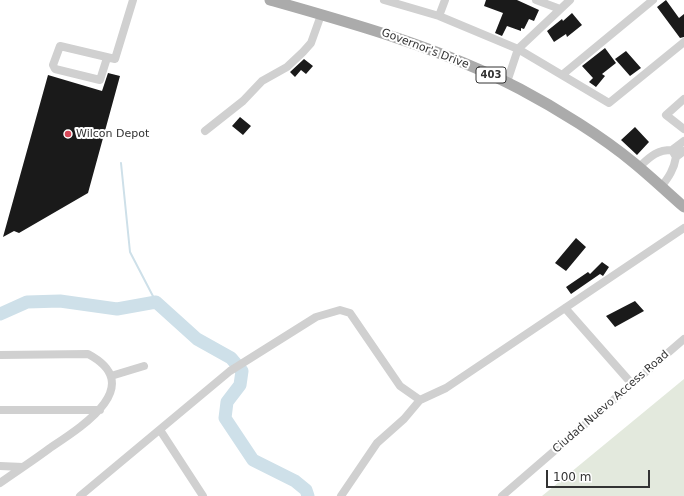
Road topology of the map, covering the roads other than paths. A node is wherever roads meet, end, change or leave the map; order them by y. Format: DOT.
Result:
graph roads {
  1 [pos="133,0"];
  2 [pos="270,0"];
  3 [pos="384,0"];
  4 [pos="445,0"];
  5 [pos="536,0"];
  6 [pos="570,0"];
  7 [pos="653,0"];
  8 [pos="560,9"];
  9 [pos="321,15"];
  10 [pos="439,16"];
  11 [pos="684,42"];
  12 [pos="518,48"];
  13 [pos="107,58"];
  14 [pos="562,75"];
  15 [pos="507,82"];
  16 [pos="684,99"];
  17 [pos="684,129"];
  18 [pos="205,131"];
  19 [pos="684,141"];
  20 [pos="684,151"];
  21 [pos="674,153"];
  22 [pos="639,167"];
  23 [pos="661,186"];
  24 [pos="684,207"];
  25 [pos="684,228"];
  26 [pos="565,308"];
  27 [pos="684,339"];
  28 [pos="0,355"];
  29 [pos="144,366"];
  30 [pos="111,376"];
  31 [pos="632,384"];
  32 [pos="420,400"];
  33 [pos="0,410"];
  34 [pos="100,410"];
  35 [pos="160,430"];
  36 [pos="0,466"];
  37 [pos="23,467"];
  38 [pos="0,483"];
  39 [pos="80,496"];
  40 [pos="203,496"];
  41 [pos="341,496"];
  42 [pos="502,496"];
  1 -- 13 [label="street"];
  2 -- 9 [label="main road, Governor's Drive / 403"];
  3 -- 10 [label="street"];
  4 -- 10 [label="street"];
  5 -- 8 [label="street"];
  6 -- 8 [label="street"];
  7 -- 14 [label="street"];
  8 -- 12 [label="street"];
  9 -- 15 [label="main road, Governor's Drive / 403"];
  9 -- 18 [label="street"];
  10 -- 12 [label="street"];
  11 -- 14 [label="street"];
  12 -- 14 [label="street"];
  12 -- 15 [label="street"];
  13 -- 13 [label="street"];
  15 -- 22 [label="main road, Governor's Drive / 403"];
  16 -- 17 [label="street"];
  19 -- 21 [label="street"];
  20 -- 21 [label="street"];
  21 -- 22 [label="street"];
  21 -- 23 [label="street"];
  22 -- 23 [label="main road, Governor's Drive / 403"];
  23 -- 24 [label="main road, Governor's Drive / 403"];
  25 -- 26 [label="street"];
  26 -- 31 [label="street"];
  26 -- 32 [label="street"];
  27 -- 31 [label="street, Ciudad Nuevo Access Road"];
  28 -- 30 [label="street"];
  29 -- 30 [label="street"];
  30 -- 34 [label="street"];
  31 -- 42 [label="street, Ciudad Nuevo Access Road"];
  32 -- 35 [label="street"];
  32 -- 41 [label="street"];
  33 -- 34 [label="street"];
  34 -- 37 [label="street"];
  35 -- 39 [label="street"];
  35 -- 40 [label="street"];
  36 -- 37 [label="street"];
  37 -- 38 [label="street"];
}
